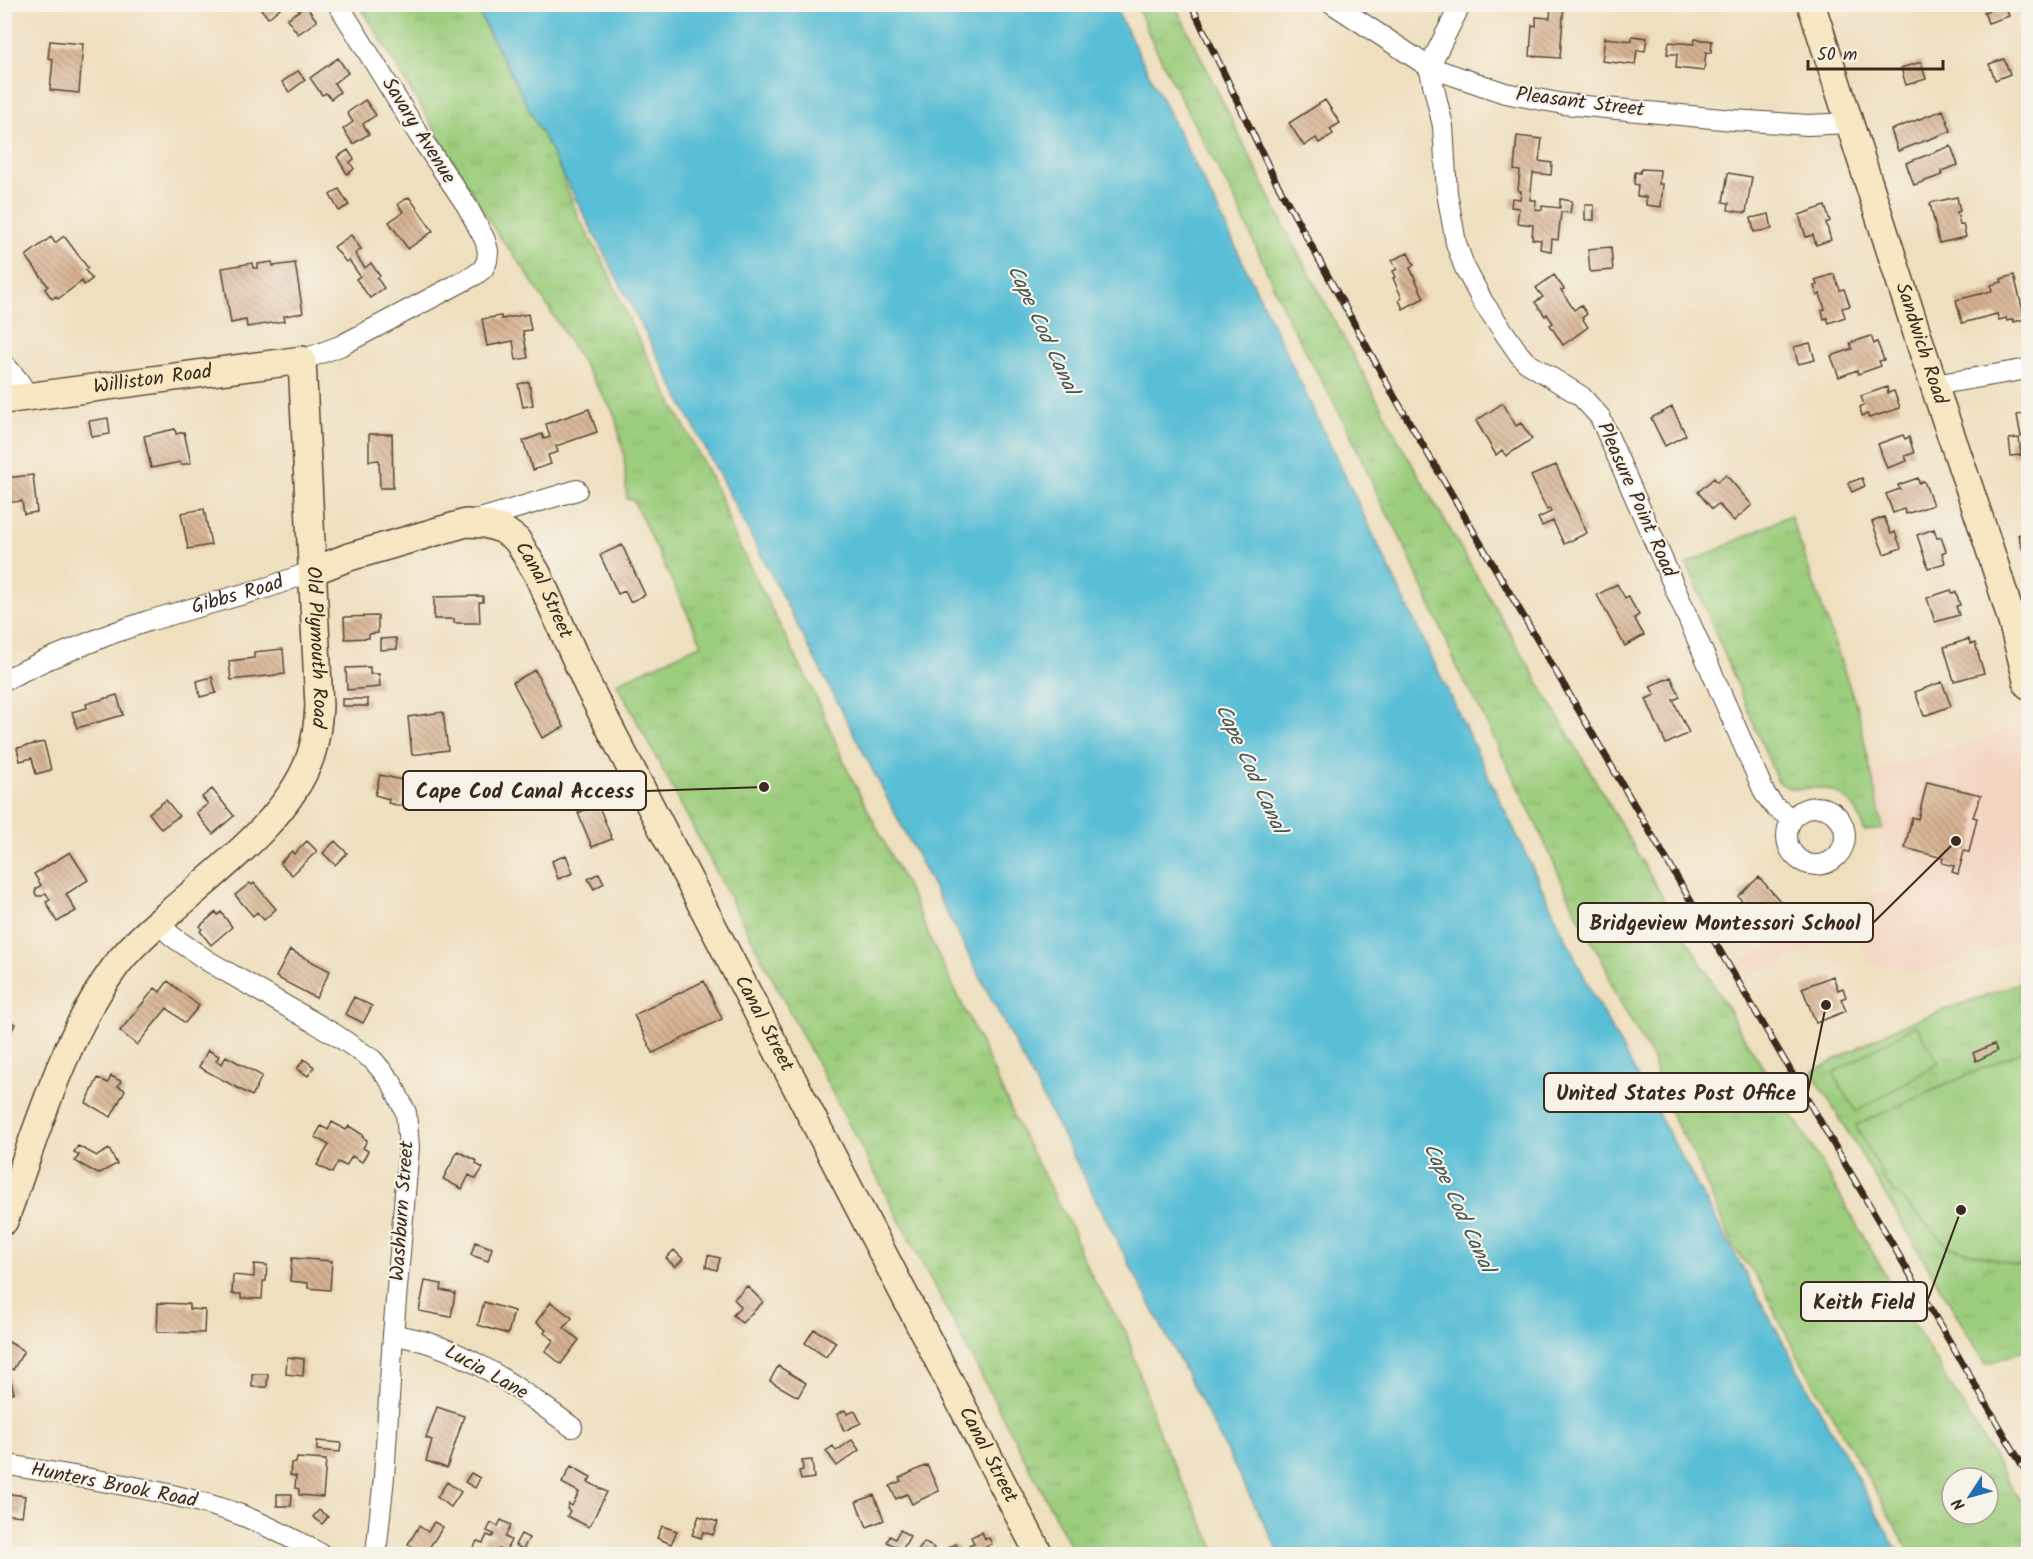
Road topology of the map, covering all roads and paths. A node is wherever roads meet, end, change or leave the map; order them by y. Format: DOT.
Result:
graph roads {
  1 [pos="338,4"];
  2 [pos="1333,4"];
  3 [pos="1461,4"];
  4 [pos="1811,4"];
  5 [pos="1429,67"];
  6 [pos="1849,123"];
  7 [pos="302,360"];
  8 [pos="4,364"];
  9 [pos="2028,369"];
  10 [pos="1934,386"];
  11 [pos="16,398"];
  12 [pos="577,490"];
  13 [pos="466,523"];
  14 [pos="312,571"];
  15 [pos="4,680"];
  16 [pos="2028,685"];
  17 [pos="1792,819"];
  18 [pos="158,923"];
  19 [pos="4,1221"];
  20 [pos="393,1335"];
  21 [pos="572,1427"];
  22 [pos="4,1464"];
  23 [pos="321,1554"];
  24 [pos="376,1554"];
  25 [pos="1039,1554"];
  1 -- 7 [label="street, Savary Avenue"];
  2 -- 5 [label="street, Pleasant Street"];
  3 -- 5 [label="street"];
  4 -- 6 [label="street, Sandwich Road"];
  5 -- 6 [label="street, Pleasant Street"];
  5 -- 17 [label="street, Pleasure Point Road"];
  6 -- 10 [label="street, Sandwich Road"];
  7 -- 11 [label="street, Williston Road"];
  7 -- 14 [label="street, Old Plymouth Road"];
  8 -- 11 [label="street"];
  9 -- 10 [label="street"];
  10 -- 16 [label="street, Sandwich Road"];
  12 -- 13 [label="street, Gibbs Road"];
  13 -- 14 [label="street, Gibbs Road"];
  13 -- 25 [label="street, Canal Street"];
  14 -- 15 [label="street, Gibbs Road"];
  14 -- 18 [label="street, Old Plymouth Road"];
  18 -- 19 [label="street, Old Plymouth Road"];
  18 -- 20 [label="street, Washburn Street"];
  20 -- 21 [label="street, Lucia Lane"];
  20 -- 24 [label="street, Washburn Street"];
  22 -- 23 [label="street, Hunters Brook Road"];
}
